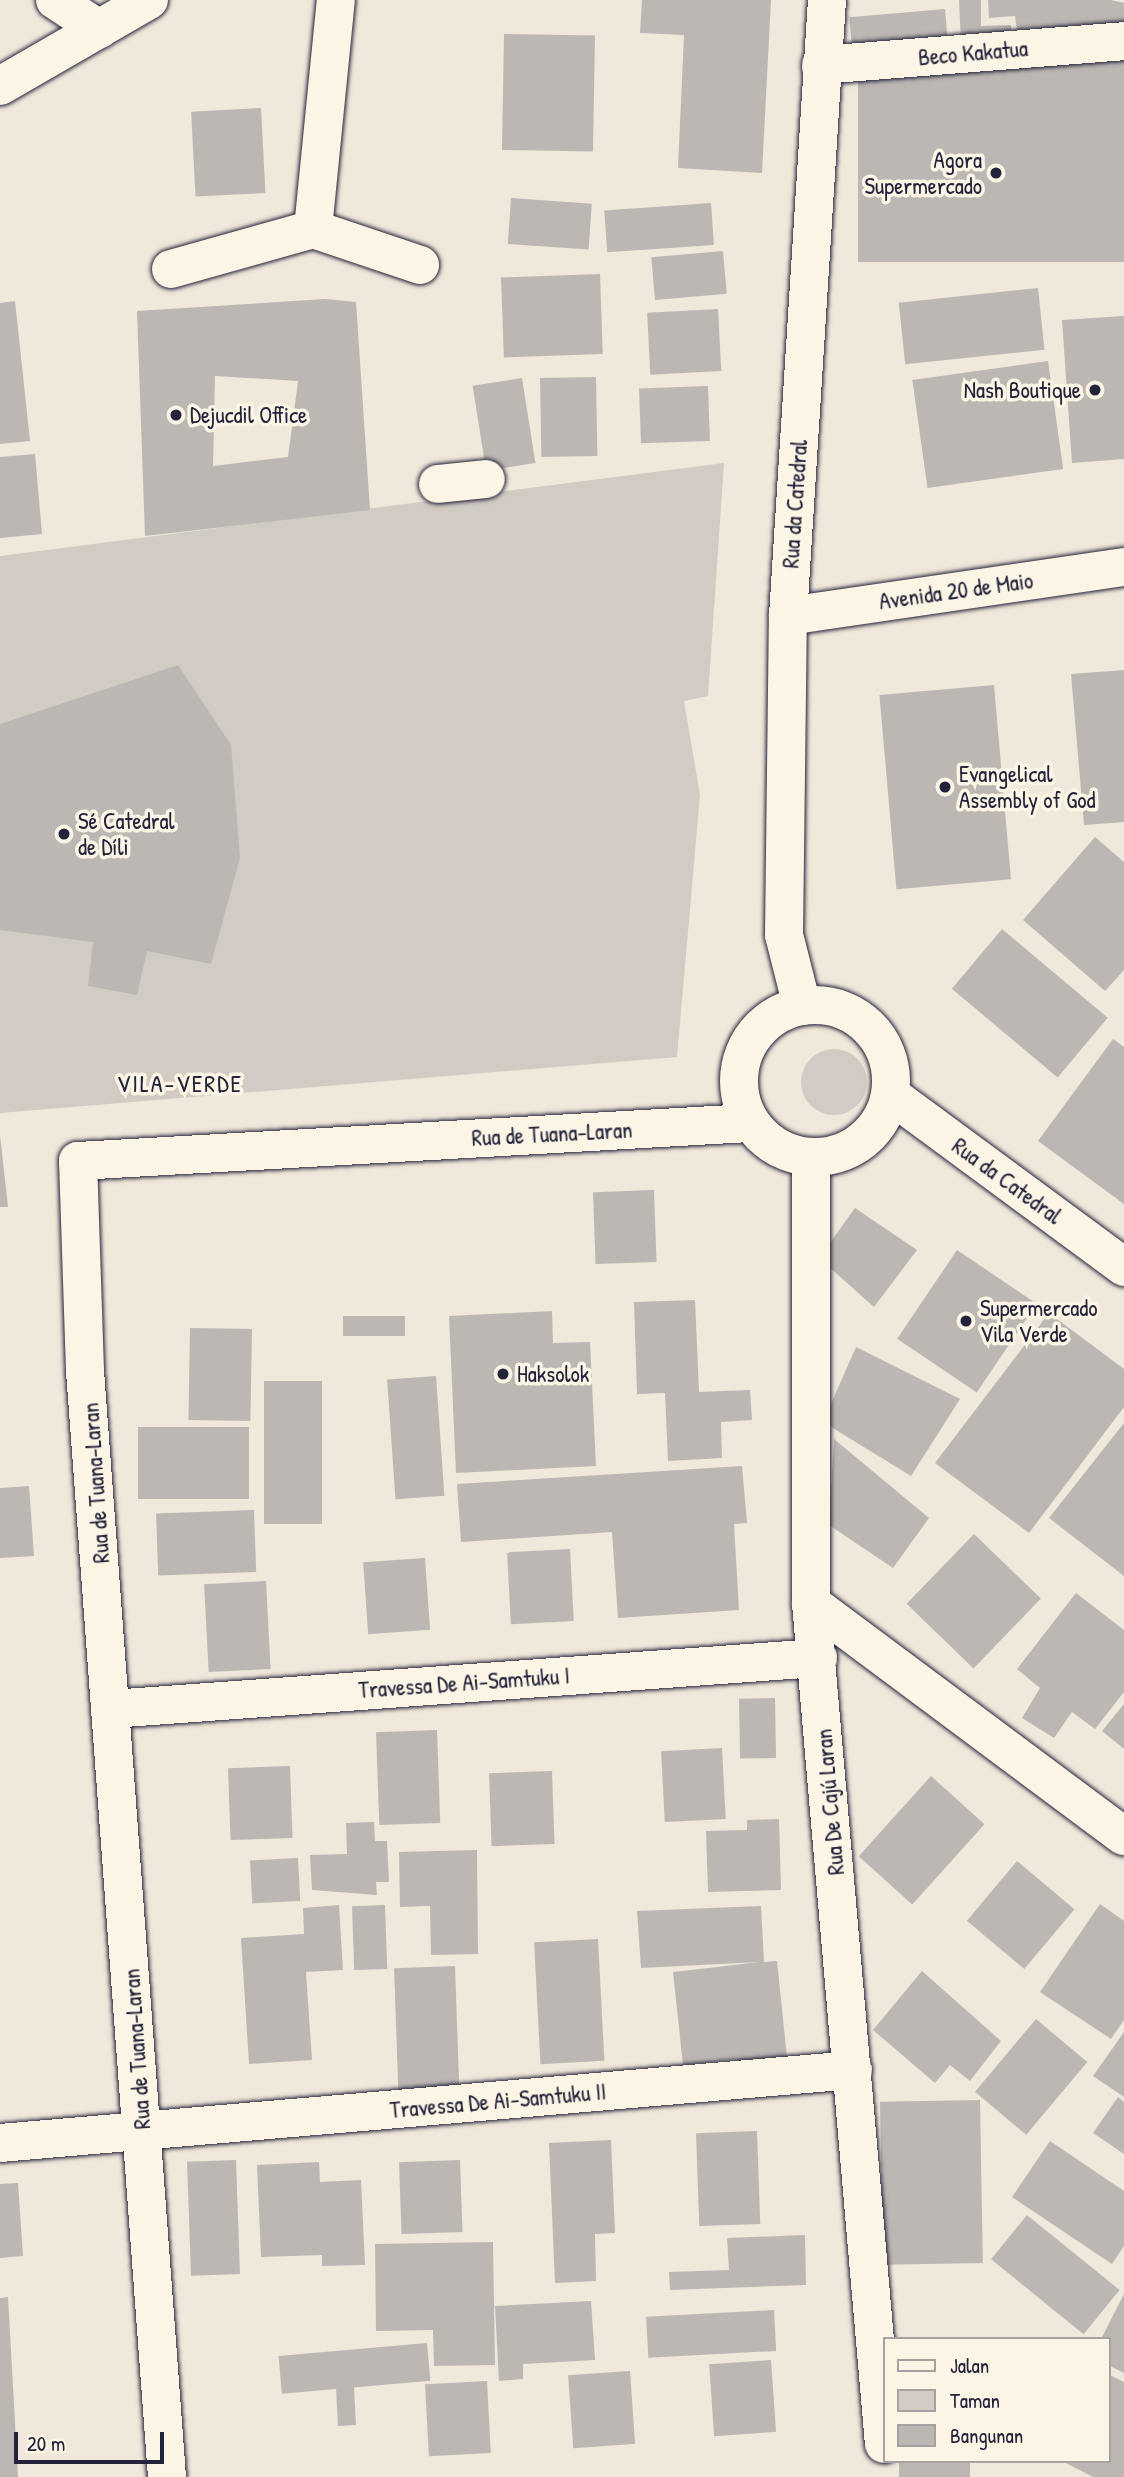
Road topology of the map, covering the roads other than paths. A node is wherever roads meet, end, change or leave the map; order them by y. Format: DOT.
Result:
graph roads {
  1 [pos="55,0"];
  2 [pos="149,0"];
  3 [pos="336,0"];
  4 [pos="827,0"];
  5 [pos="99,29"];
  6 [pos="1124,41"];
  7 [pos="821,65"];
  8 [pos="0,86"];
  9 [pos="313,229"];
  10 [pos="420,265"];
  11 [pos="171,269"];
  12 [pos="486,479"];
  13 [pos="438,484"];
  14 [pos="1124,566"];
  15 [pos="788,616"];
  16 [pos="802,1006"];
  17 [pos="891,1095"];
  18 [pos="750,1123"];
  19 [pos="811,1158"];
  20 [pos="1124,1267"];
  21 [pos="811,1603"];
  22 [pos="818,1658"];
  23 [pos="111,1709"];
  24 [pos="1124,1836"];
  25 [pos="853,2070"];
  26 [pos="143,2135"];
  27 [pos="0,2143"];
  28 [pos="883,2432"];
  29 [pos="167,2477"];
  1 -- 5 [label="street"];
  2 -- 5 [label="street"];
  3 -- 9 [label="street"];
  4 -- 7 [label="street, Rua da Catedral"];
  5 -- 8 [label="street"];
  6 -- 7 [label="street, Beco Kakatua"];
  7 -- 15 [label="street, Rua da Catedral"];
  9 -- 10 [label="street"];
  9 -- 11 [label="street"];
  12 -- 13 [label="street"];
  14 -- 15 [label="street, Avenida 20 de Maio"];
  15 -- 16 [label="street, Rua da Catedral"];
  16 -- 17 [label="street"];
  16 -- 18 [label="street"];
  17 -- 19 [label="street"];
  17 -- 20 [label="street, Rua da Catedral"];
  18 -- 19 [label="street"];
  18 -- 23 [label="street, Rua de Tuana-Laran"];
  19 -- 21 [label="street, Rua De Cajú Laran"];
  21 -- 22 [label="street, Rua De Cajú Laran"];
  21 -- 24 [label="street"];
  22 -- 23 [label="street, Travessa De Ai-Samtuku I"];
  22 -- 25 [label="street, Rua De Cajú Laran"];
  23 -- 26 [label="street, Rua de Tuana-Laran"];
  25 -- 26 [label="street, Travessa De Ai-Samtuku II"];
  25 -- 28 [label="street, Rua De Cajú Laran"];
  26 -- 27 [label="street, Travessa De Ai-Samtuku II"];
  26 -- 29 [label="street, Rua de Tuana-Laran"];
}
